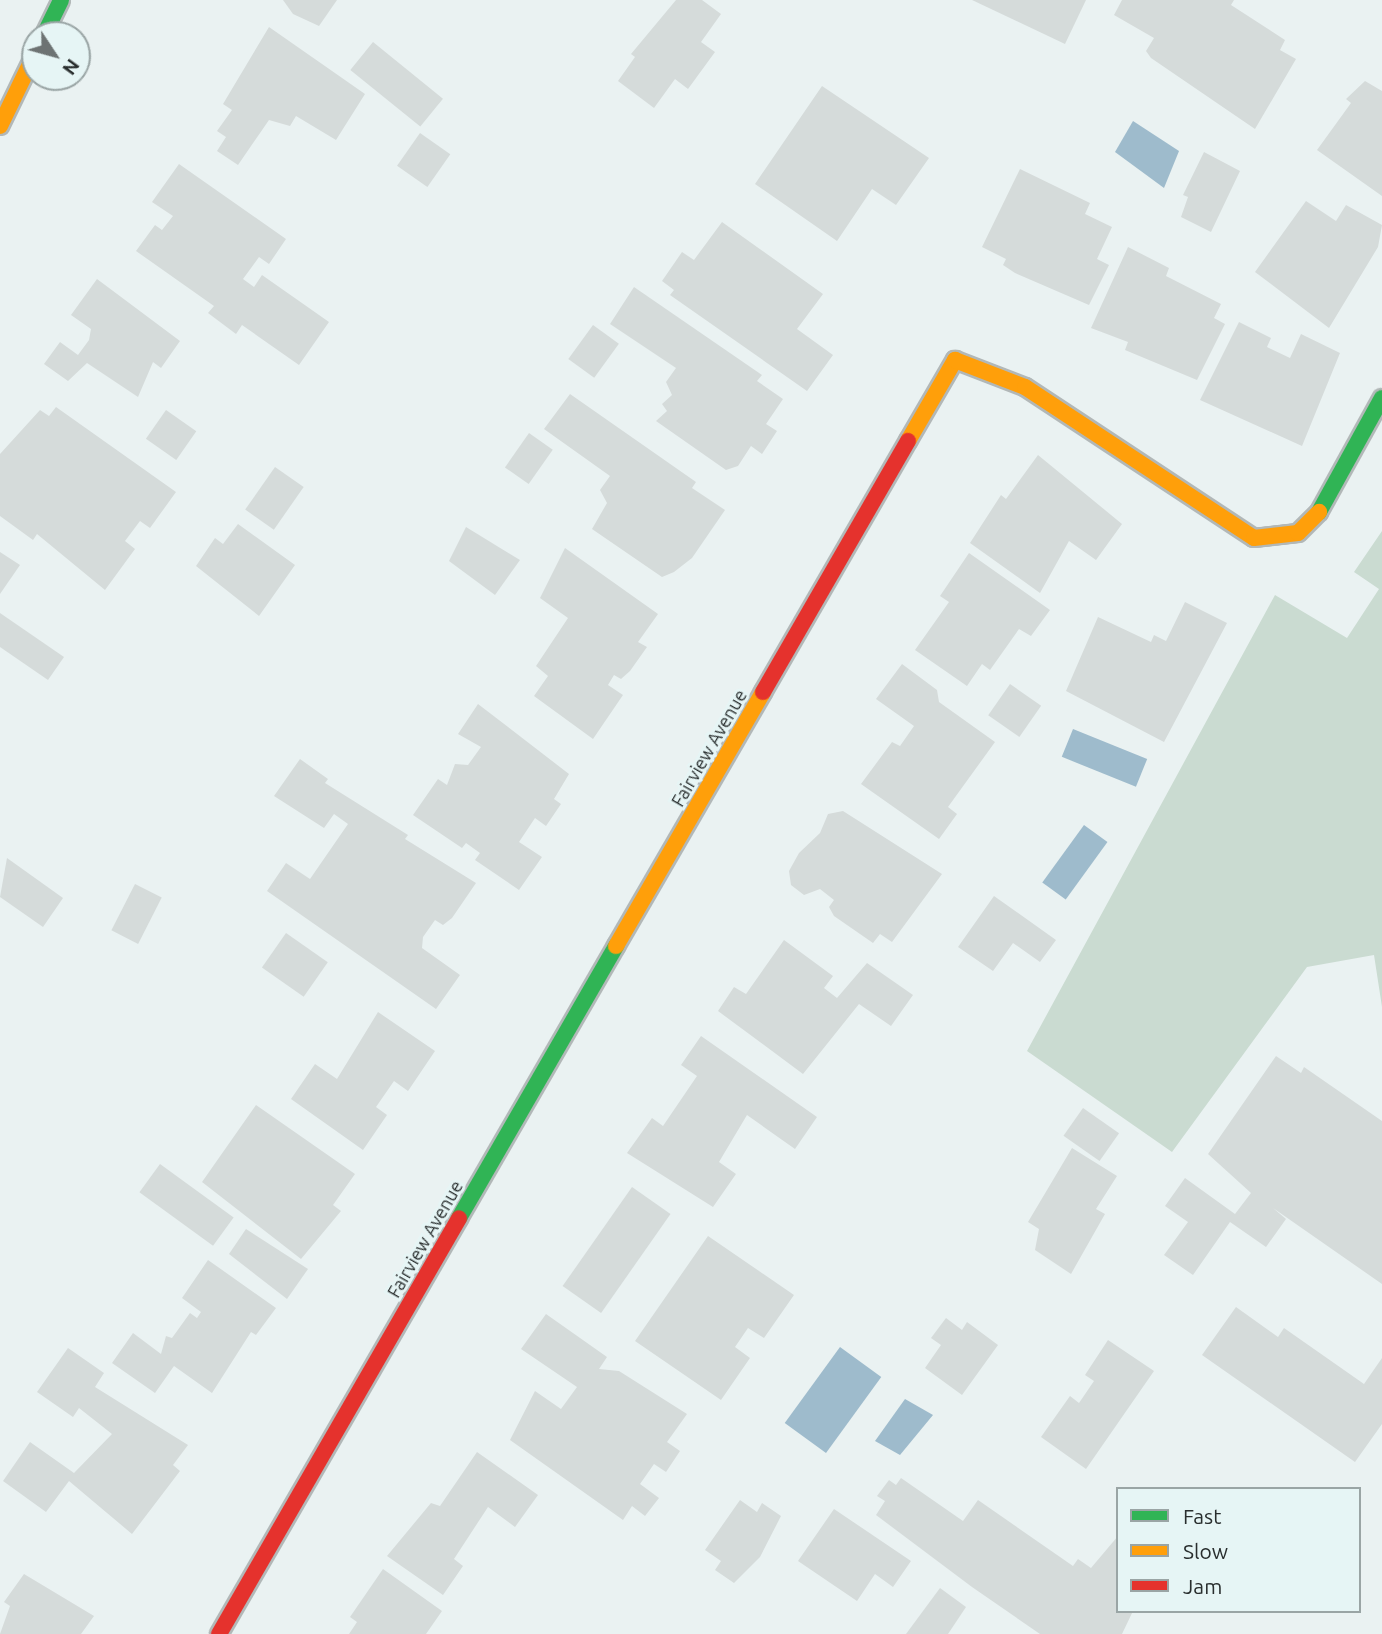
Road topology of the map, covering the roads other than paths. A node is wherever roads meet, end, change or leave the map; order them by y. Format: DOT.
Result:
graph roads {
  1 [pos="61,0"];
  2 [pos="51,21"];
  3 [pos="21,83"];
  4 [pos="0,126"];
  5 [pos="1382,398"];
  6 [pos="219,1634"];
  1 -- 2 [label="street"];
  3 -- 4 [label="street"];
  5 -- 6 [label="street, Fairview Avenue"];
}
